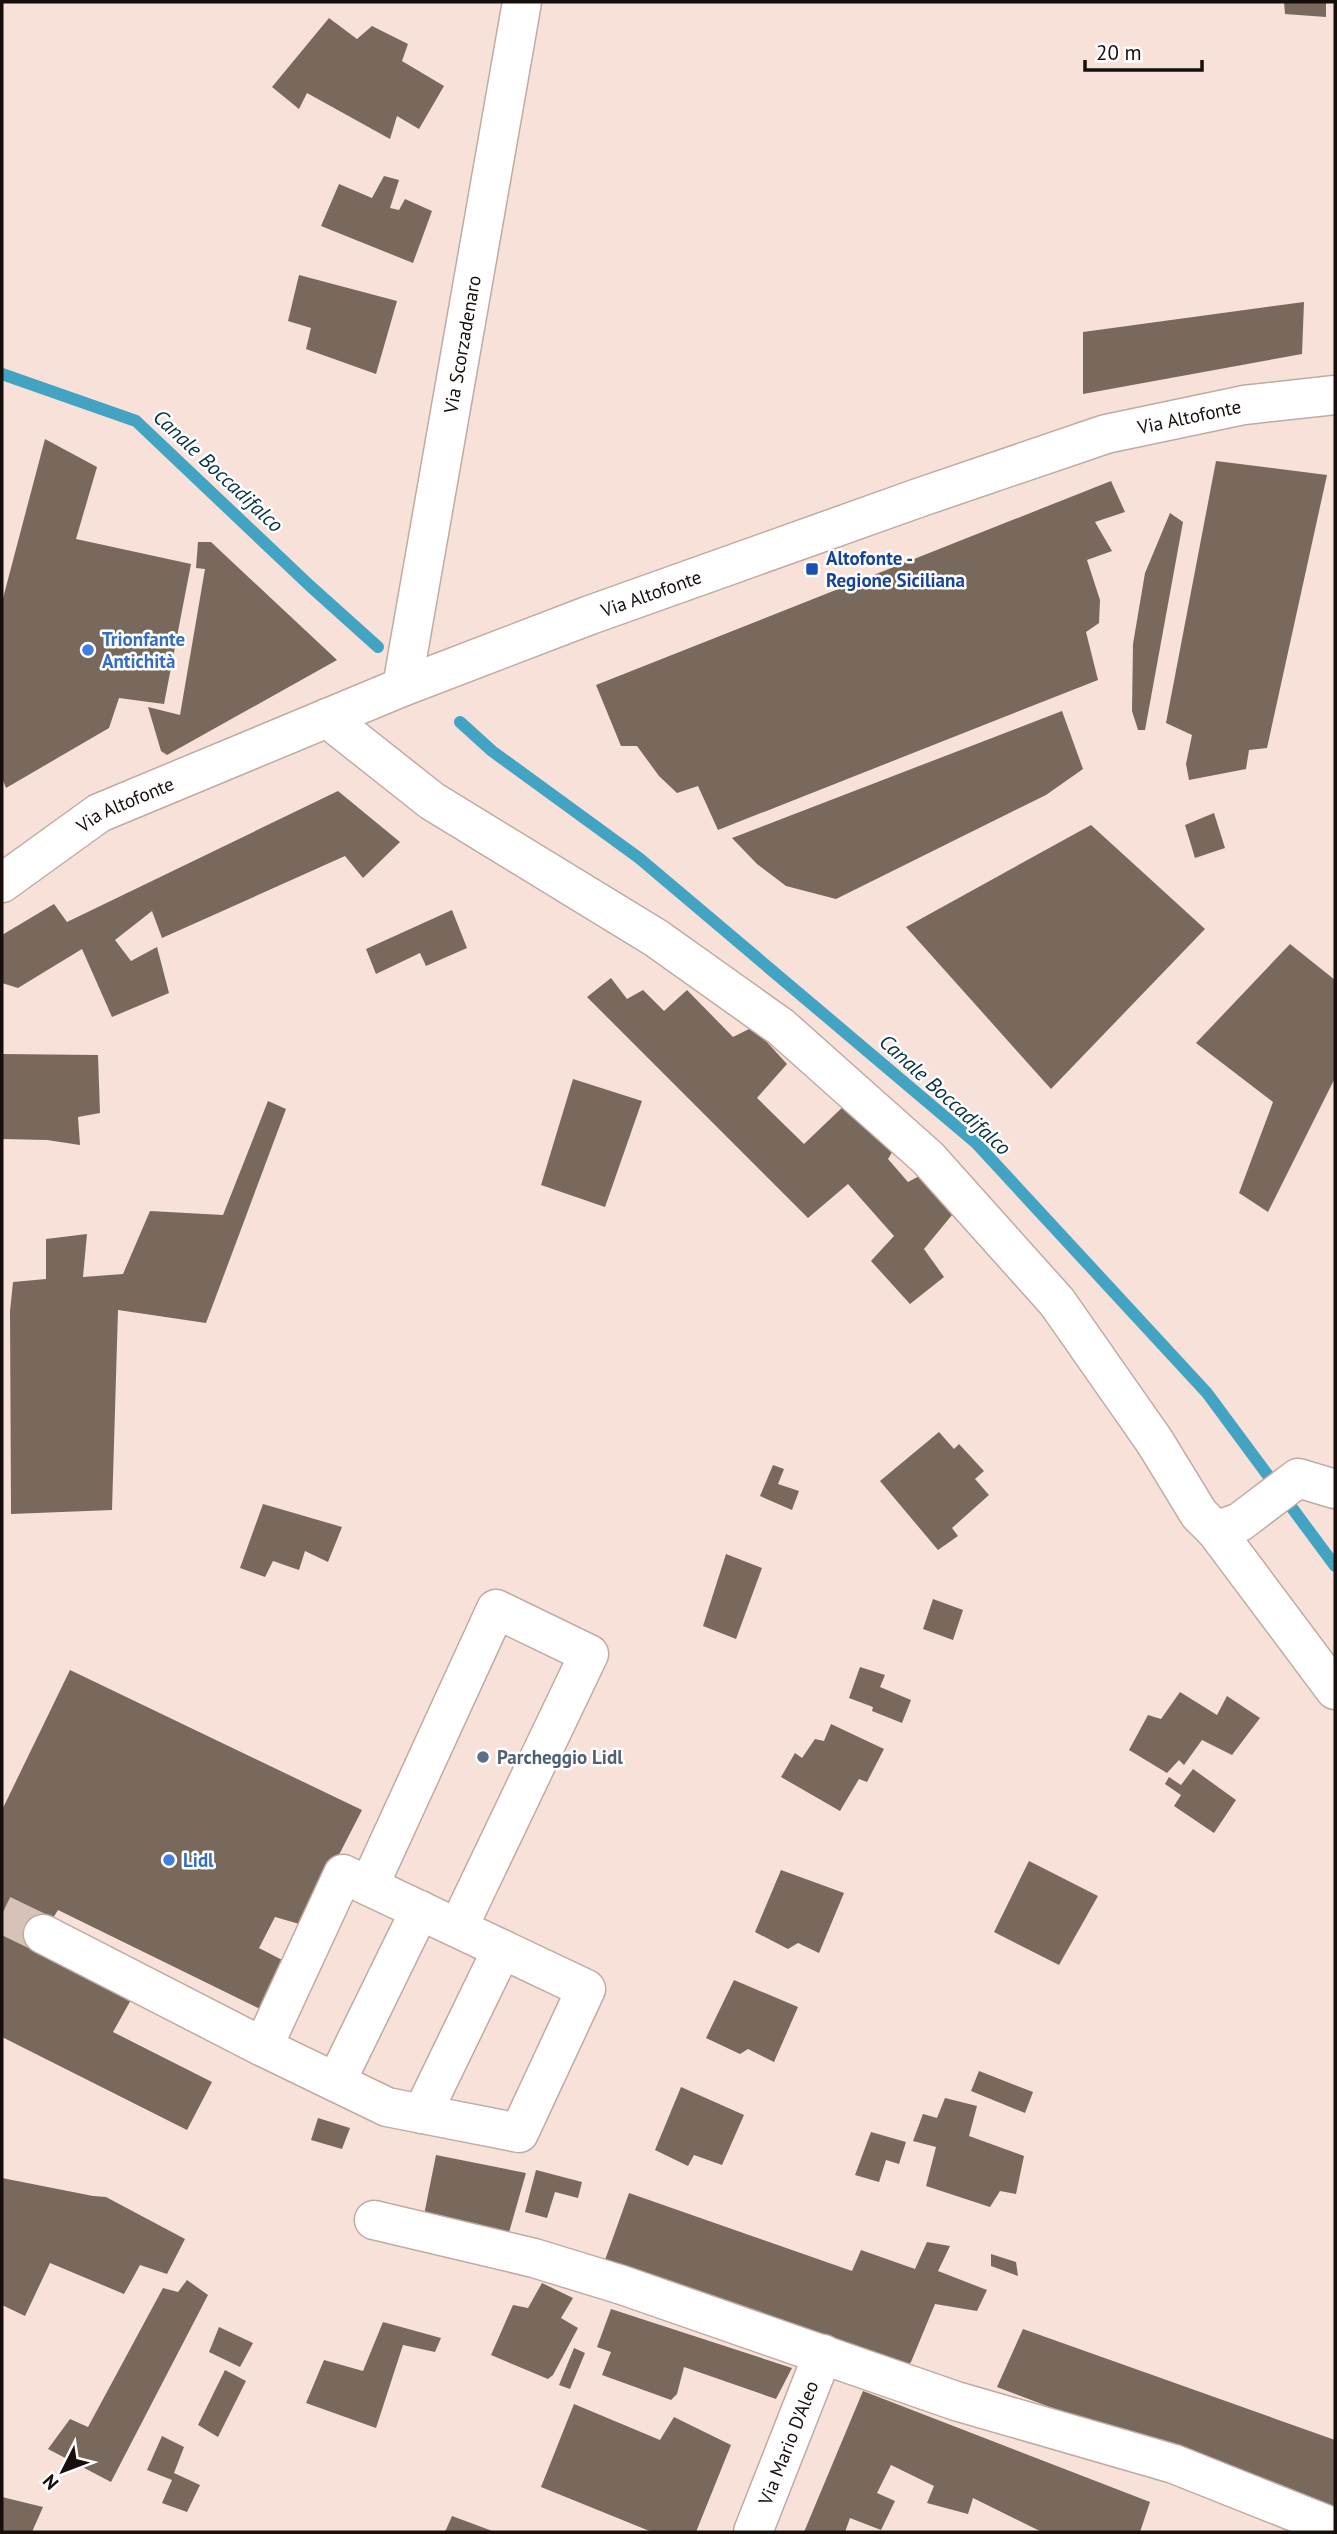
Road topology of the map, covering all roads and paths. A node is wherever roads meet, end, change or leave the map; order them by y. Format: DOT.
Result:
graph roads {
  1 [pos="522,2"];
  2 [pos="1335,395"];
  3 [pos="402,687"];
  4 [pos="327,718"];
  5 [pos="2,883"];
  6 [pos="1335,1489"];
  7 [pos="1216,1531"];
  8 [pos="1335,1690"];
  9 [pos="369,1886"];
  10 [pos="420,1910"];
  11 [pos="458,1928"];
  12 [pos="43,1934"];
  13 [pos="502,1949"];
  14 [pos="262,2047"];
  15 [pos="336,2082"];
  16 [pos="422,2114"];
  17 [pos="373,2220"];
  18 [pos="823,2354"];
  19 [pos="1335,2528"];
  20 [pos="753,2532"];
  1 -- 3 [label="street, Via Scorzadenaro"];
  2 -- 3 [label="street, Via Altofonte"];
  3 -- 4 [label="street, Via Altofonte"];
  4 -- 5 [label="street, Via Altofonte"];
  4 -- 7 [label="street"];
  6 -- 7 [label="street"];
  7 -- 8 [label="street"];
  9 -- 10 [label="street"];
  9 -- 11 [label="street"];
  9 -- 14 [label="street"];
  10 -- 11 [label="street"];
  10 -- 15 [label="street"];
  11 -- 13 [label="street"];
  12 -- 14 [label="street"];
  13 -- 16 [label="street"];
  13 -- 16 [label="street"];
  14 -- 15 [label="street"];
  15 -- 16 [label="street"];
  17 -- 18 [label="street"];
  18 -- 19 [label="street"];
  18 -- 20 [label="street, Via Mario D'Aleo"];
}
